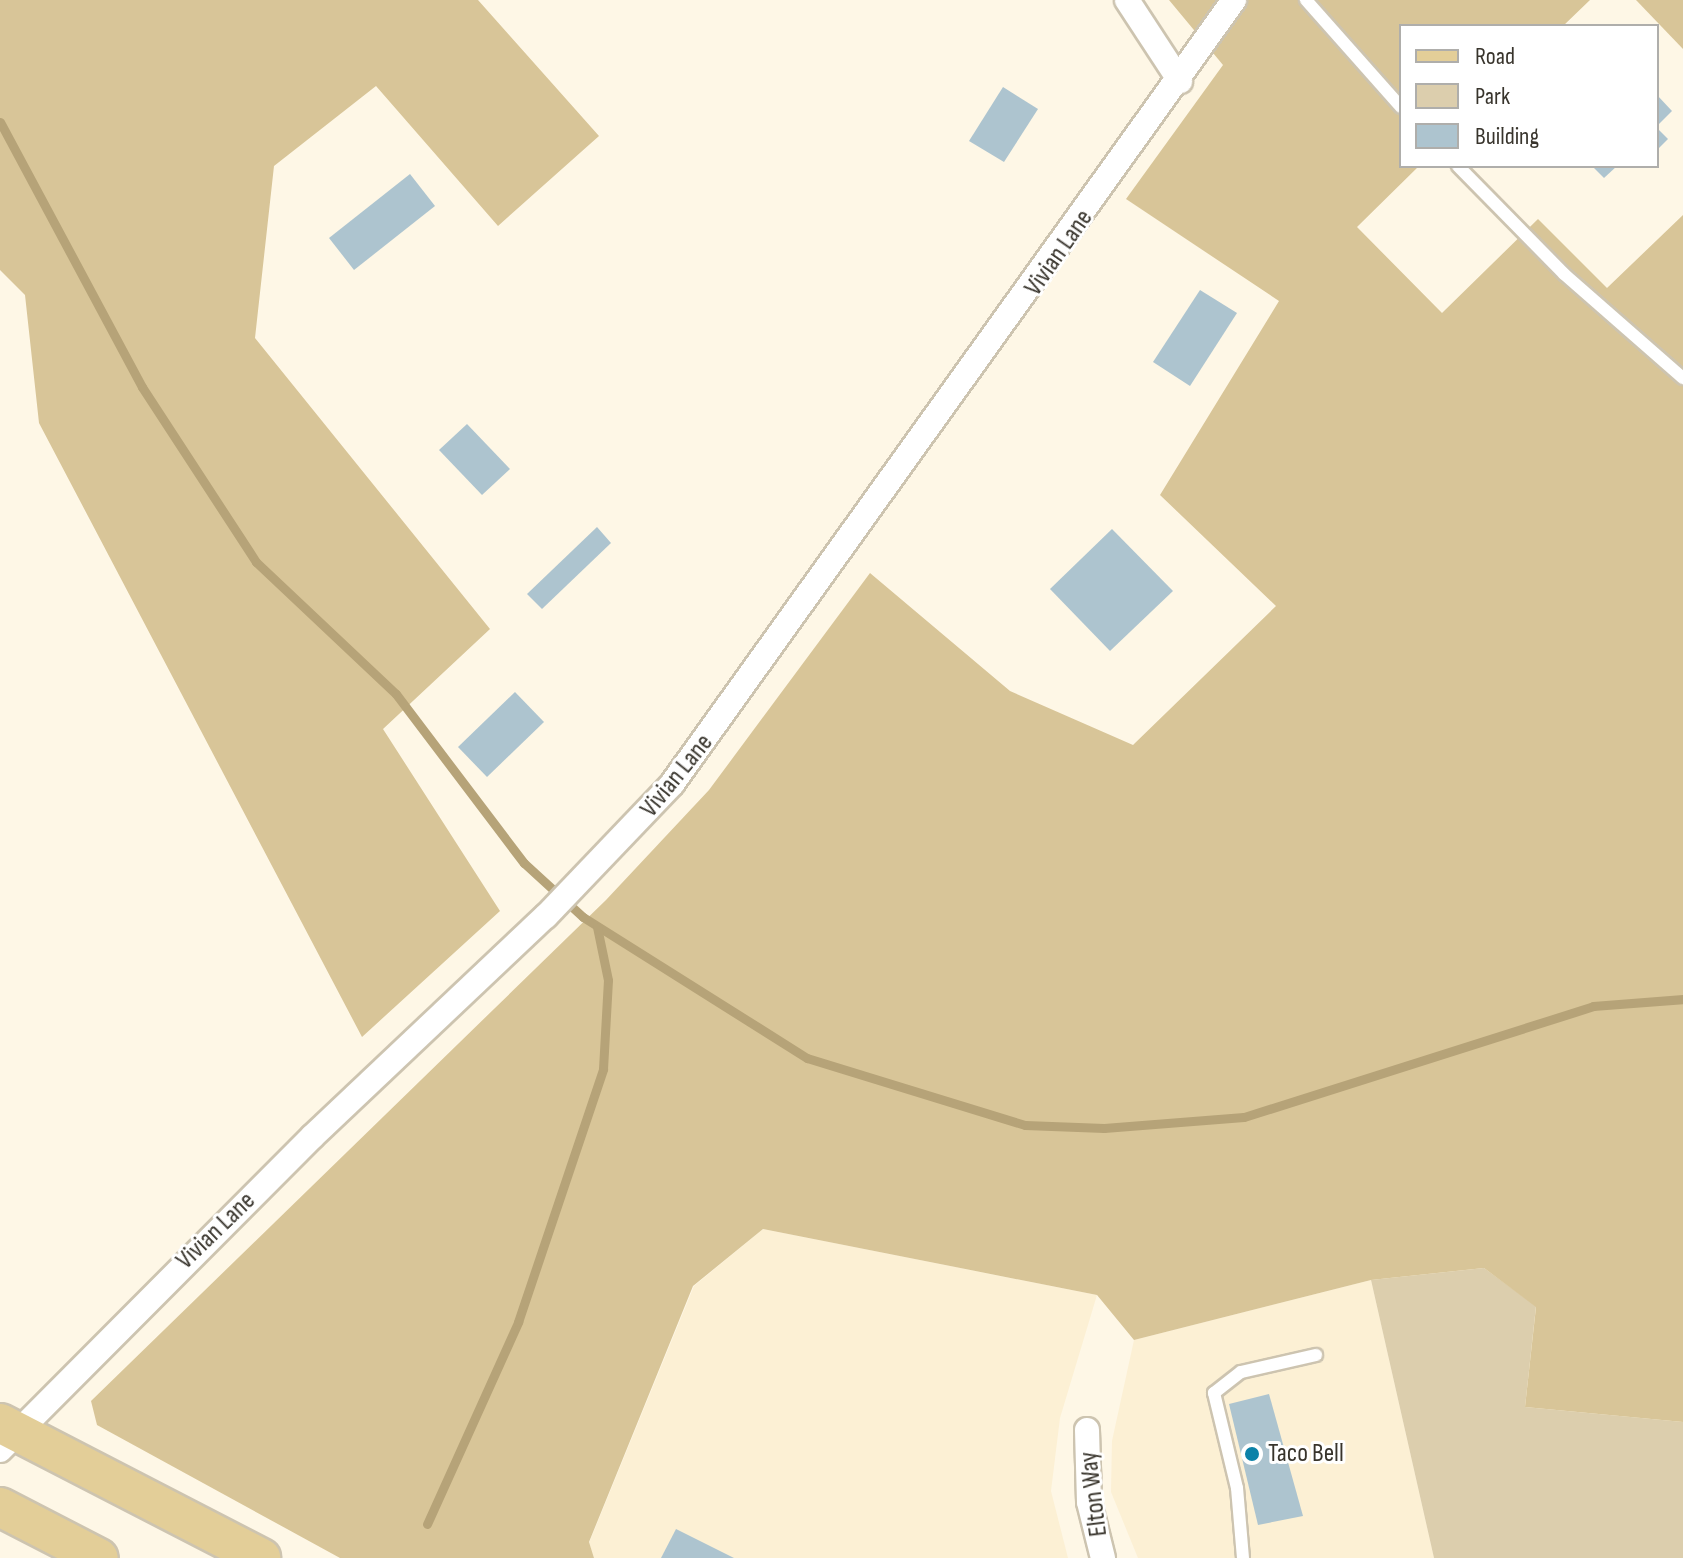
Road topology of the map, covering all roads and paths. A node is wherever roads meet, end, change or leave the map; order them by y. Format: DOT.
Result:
graph roads {
  1 [pos="1127,0"];
  2 [pos="1234,0"];
  3 [pos="1306,0"];
  4 [pos="1180,81"];
  5 [pos="1399,105"];
  6 [pos="1460,168"];
  7 [pos="1683,378"];
  8 [pos="1316,1355"];
  9 [pos="1087,1430"];
  10 [pos="4,1434"];
  11 [pos="0,1507"];
  12 [pos="99,1558"];
  13 [pos="261,1558"];
  14 [pos="1103,1558"];
  15 [pos="1243,1558"];
  1 -- 4 [label="street"];
  2 -- 4 [label="street, Vivian Lane"];
  3 -- 5 [label="lane"];
  4 -- 10 [label="street, Vivian Lane"];
  6 -- 7 [label="lane"];
  8 -- 15 [label="lane"];
  9 -- 14 [label="street, Elton Way"];
  10 -- 13 [label="main road"];
  11 -- 12 [label="main road"];
}
